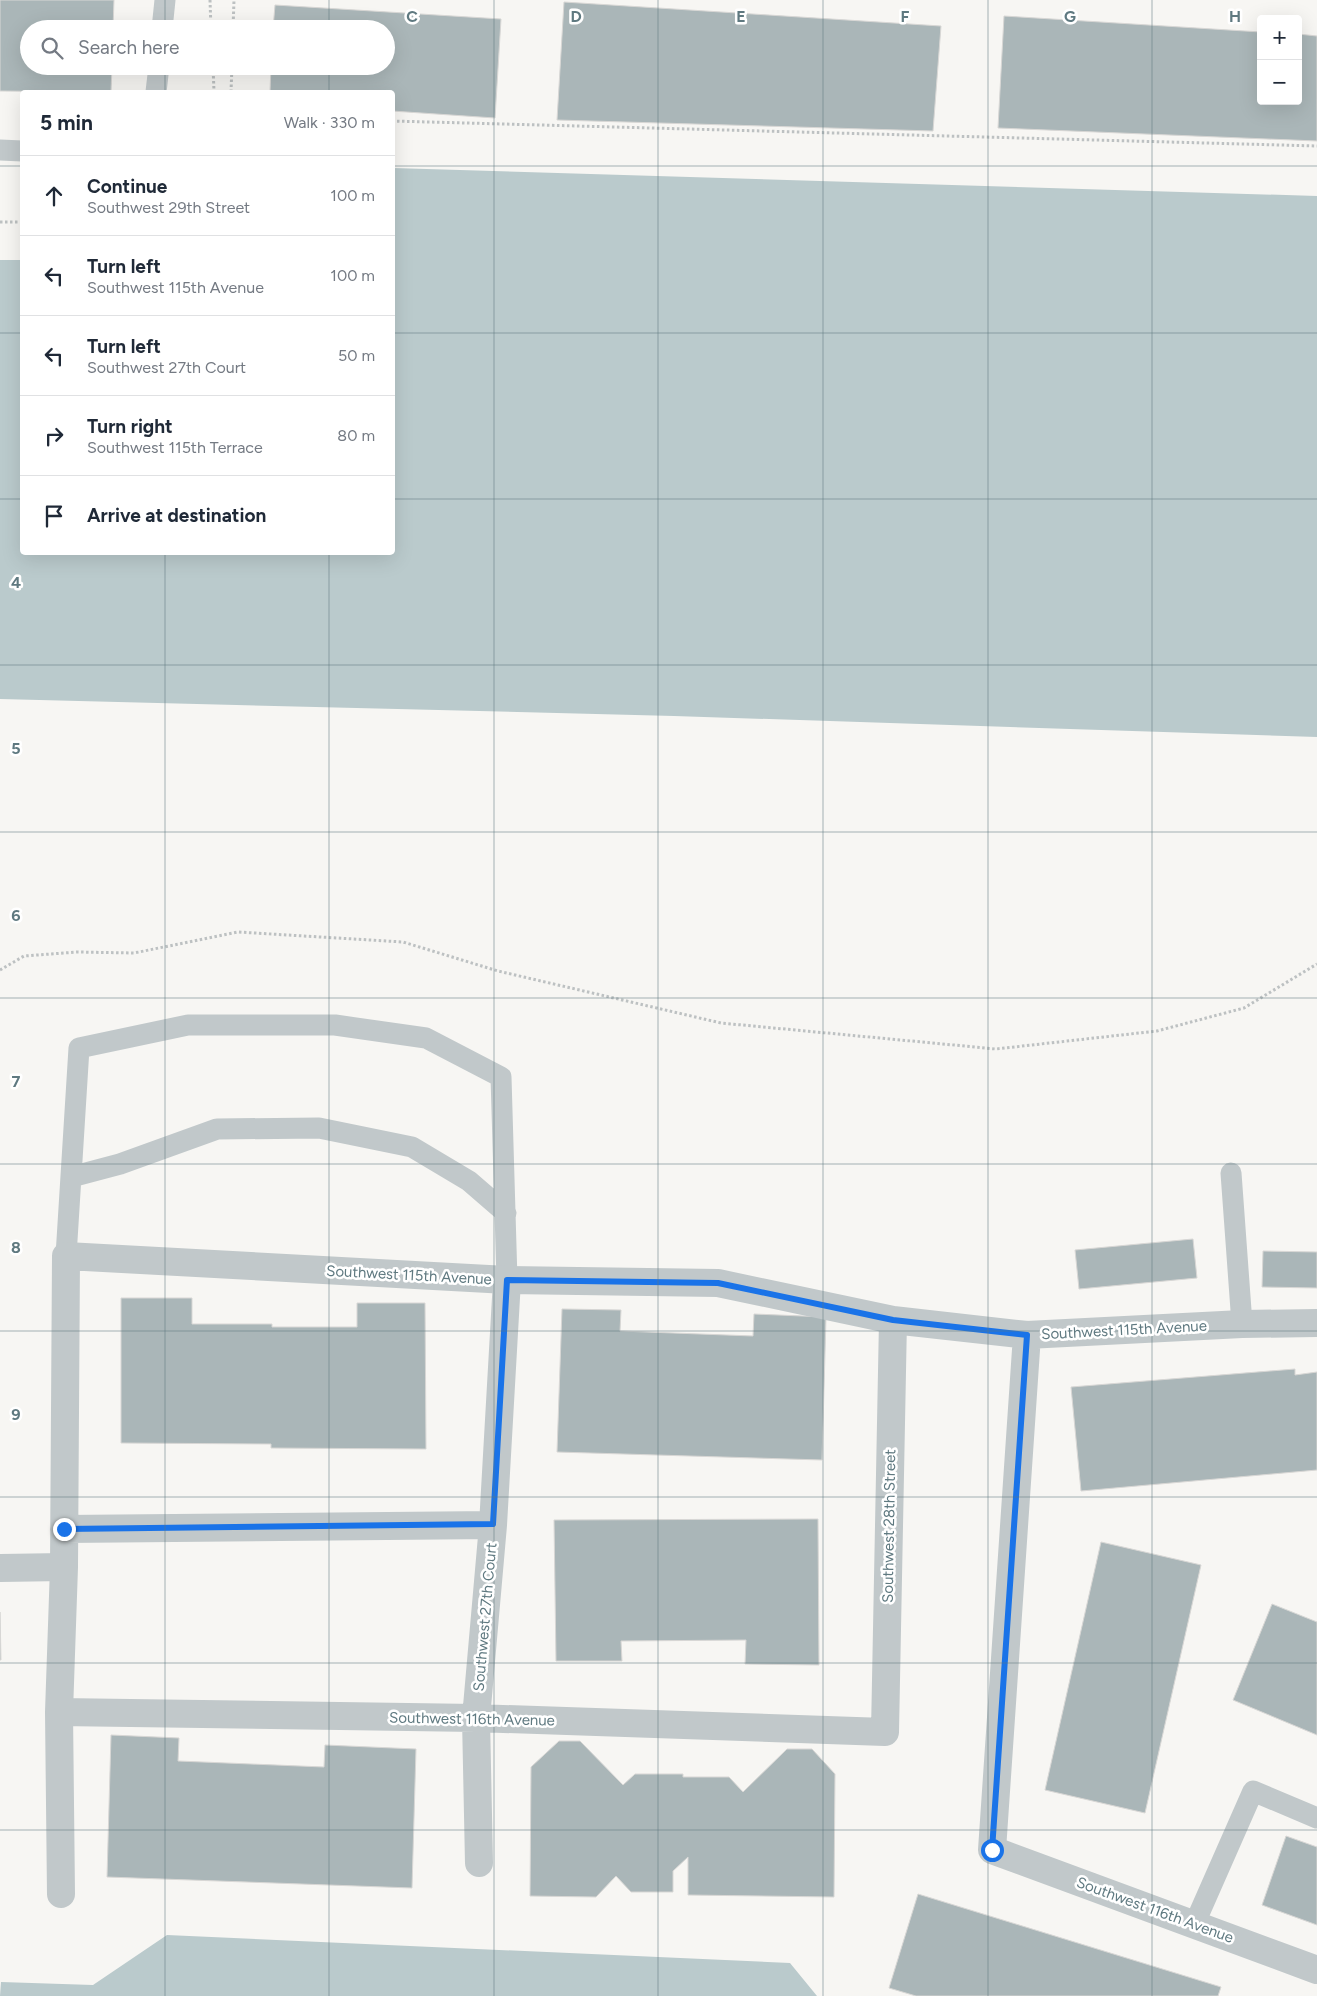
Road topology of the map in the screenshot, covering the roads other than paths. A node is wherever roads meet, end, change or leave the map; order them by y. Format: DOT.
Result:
graph roads {
  1 [pos="165,0"];
  2 [pos="163,20"];
  3 [pos="157,75"];
  4 [pos="156,90"];
  5 [pos="0,150"];
  6 [pos="20,151"];
  7 [pos="1231,1173"];
  8 [pos="71,1177"];
  9 [pos="506,1213"];
  10 [pos="66,1256"];
  11 [pos="507,1280"];
  12 [pos="893,1320"];
  13 [pos="1317,1323"];
  14 [pos="1242,1324"];
  15 [pos="1027,1335"];
  16 [pos="493,1524"];
  17 [pos="64,1529"];
  18 [pos="64,1567"];
  19 [pos="0,1568"];
  20 [pos="59,1712"];
  21 [pos="476,1718"];
  22 [pos="885,1732"];
  23 [pos="1317,1818"];
  24 [pos="479,1864"];
  25 [pos="61,1894"];
  26 [pos="1194,1924"];
  27 [pos="1317,1970"];
  1 -- 2 [label="lane"];
  3 -- 4 [label="lane"];
  5 -- 6 [label="lane"];
  7 -- 14 [label="lane"];
  8 -- 9 [label="lane"];
  8 -- 9 [label="lane"];
  8 -- 10 [label="lane"];
  9 -- 11 [label="lane"];
  10 -- 11 [label="street, Southwest 115th Avenue"];
  10 -- 17 [label="street"];
  11 -- 12 [label="street, Southwest 115th Avenue"];
  11 -- 16 [label="street, Southwest 27th Court"];
  12 -- 15 [label="street, Southwest 115th Avenue"];
  12 -- 22 [label="street, Southwest 28th Street"];
  13 -- 14 [label="street, Southwest 115th Avenue"];
  14 -- 15 [label="street, Southwest 115th Avenue"];
  15 -- 26 [label="street, Southwest 116th Avenue"];
  16 -- 17 [label="street"];
  16 -- 21 [label="street, Southwest 27th Court"];
  17 -- 18 [label="street"];
  18 -- 19 [label="street"];
  18 -- 20 [label="street"];
  20 -- 21 [label="street, Southwest 116th Avenue"];
  20 -- 25 [label="street"];
  21 -- 22 [label="street, Southwest 116th Avenue"];
  21 -- 24 [label="street, Southwest 27th Court"];
  23 -- 26 [label="lane"];
  26 -- 27 [label="street, Southwest 116th Avenue"];
}
